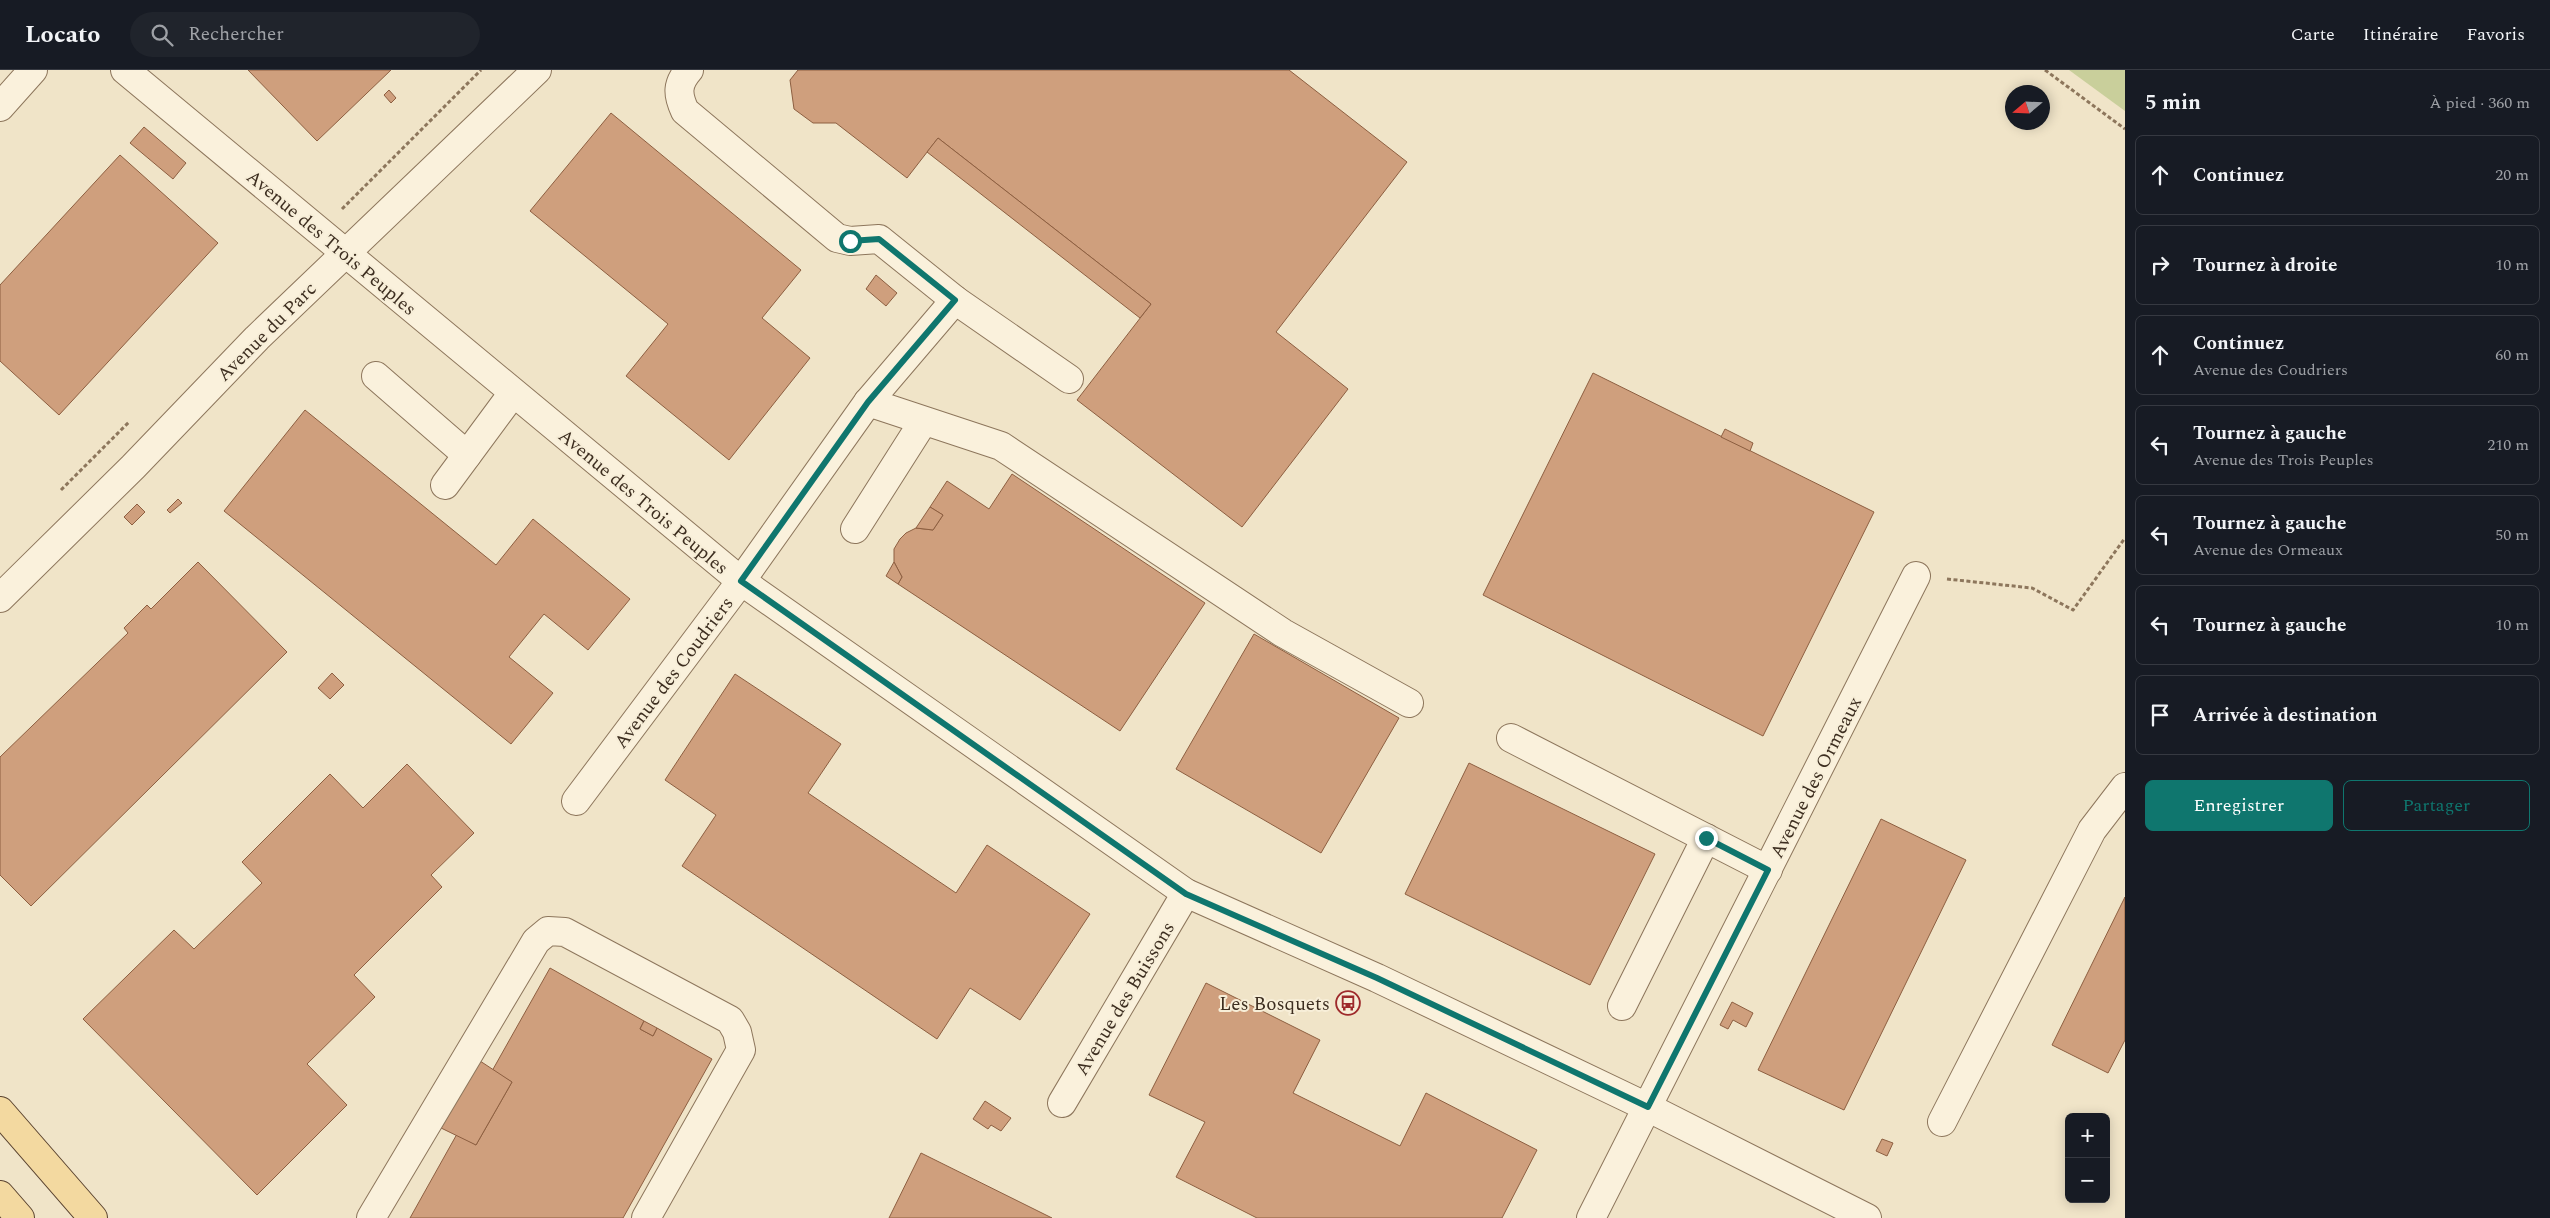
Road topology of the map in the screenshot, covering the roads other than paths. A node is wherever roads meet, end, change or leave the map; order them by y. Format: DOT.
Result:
graph roads {
  1 [pos="33,70"];
  2 [pos="125,70"];
  3 [pos="536,70"];
  4 [pos="689,70"];
  5 [pos="0,106"];
  6 [pos="346,253"];
  7 [pos="955,300"];
  8 [pos="376,376"];
  9 [pos="1069,379"];
  10 [pos="513,393"];
  11 [pos="868,402"];
  12 [pos="923,422"];
  13 [pos="467,455"];
  14 [pos="445,485"];
  15 [pos="855,529"];
  16 [pos="1916,576"];
  17 [pos="741,581"];
  18 [pos="0,598"];
  19 [pos="1409,703"];
  20 [pos="1510,738"];
  21 [pos="2125,787"];
  22 [pos="576,801"];
  23 [pos="1706,838"];
  24 [pos="1768,870"];
  25 [pos="1186,894"];
  26 [pos="1622,1006"];
  27 [pos="1062,1103"];
  28 [pos="1648,1107"];
  29 [pos="0,1111"];
  30 [pos="1942,1122"];
  31 [pos="0,1195"];
  32 [pos="20,1218"];
  33 [pos="93,1218"];
  34 [pos="371,1218"];
  35 [pos="646,1218"];
  36 [pos="1591,1218"];
  37 [pos="1867,1218"];
  1 -- 5 [label="street"];
  2 -- 6 [label="street, Avenue des Trois Peuples"];
  3 -- 6 [label="street, Avenue du Parc"];
  4 -- 7 [label="street"];
  6 -- 10 [label="street, Avenue des Trois Peuples"];
  6 -- 18 [label="street, Avenue du Parc"];
  7 -- 9 [label="street"];
  7 -- 11 [label="street, Avenue des Coudriers"];
  8 -- 13 [label="street"];
  10 -- 13 [label="street"];
  10 -- 17 [label="street, Avenue des Trois Peuples"];
  11 -- 12 [label="street"];
  11 -- 17 [label="street, Avenue des Coudriers"];
  12 -- 15 [label="street"];
  12 -- 19 [label="street"];
  13 -- 14 [label="street"];
  16 -- 24 [label="street, Avenue des Ormeaux"];
  17 -- 22 [label="street, Avenue des Coudriers"];
  17 -- 25 [label="street, Avenue des Trois Peuples"];
  20 -- 23 [label="street"];
  21 -- 30 [label="street"];
  23 -- 24 [label="street"];
  23 -- 26 [label="street"];
  24 -- 28 [label="street, Avenue des Ormeaux"];
  25 -- 27 [label="street, Avenue des Buissons"];
  25 -- 28 [label="street, Avenue des Trois Peuples"];
  28 -- 36 [label="street, Avenue des Ormeaux"];
  28 -- 37 [label="street, Avenue des Trois Peuples"];
  29 -- 33 [label="main road"];
  31 -- 32 [label="main road"];
  34 -- 35 [label="street"];
}
